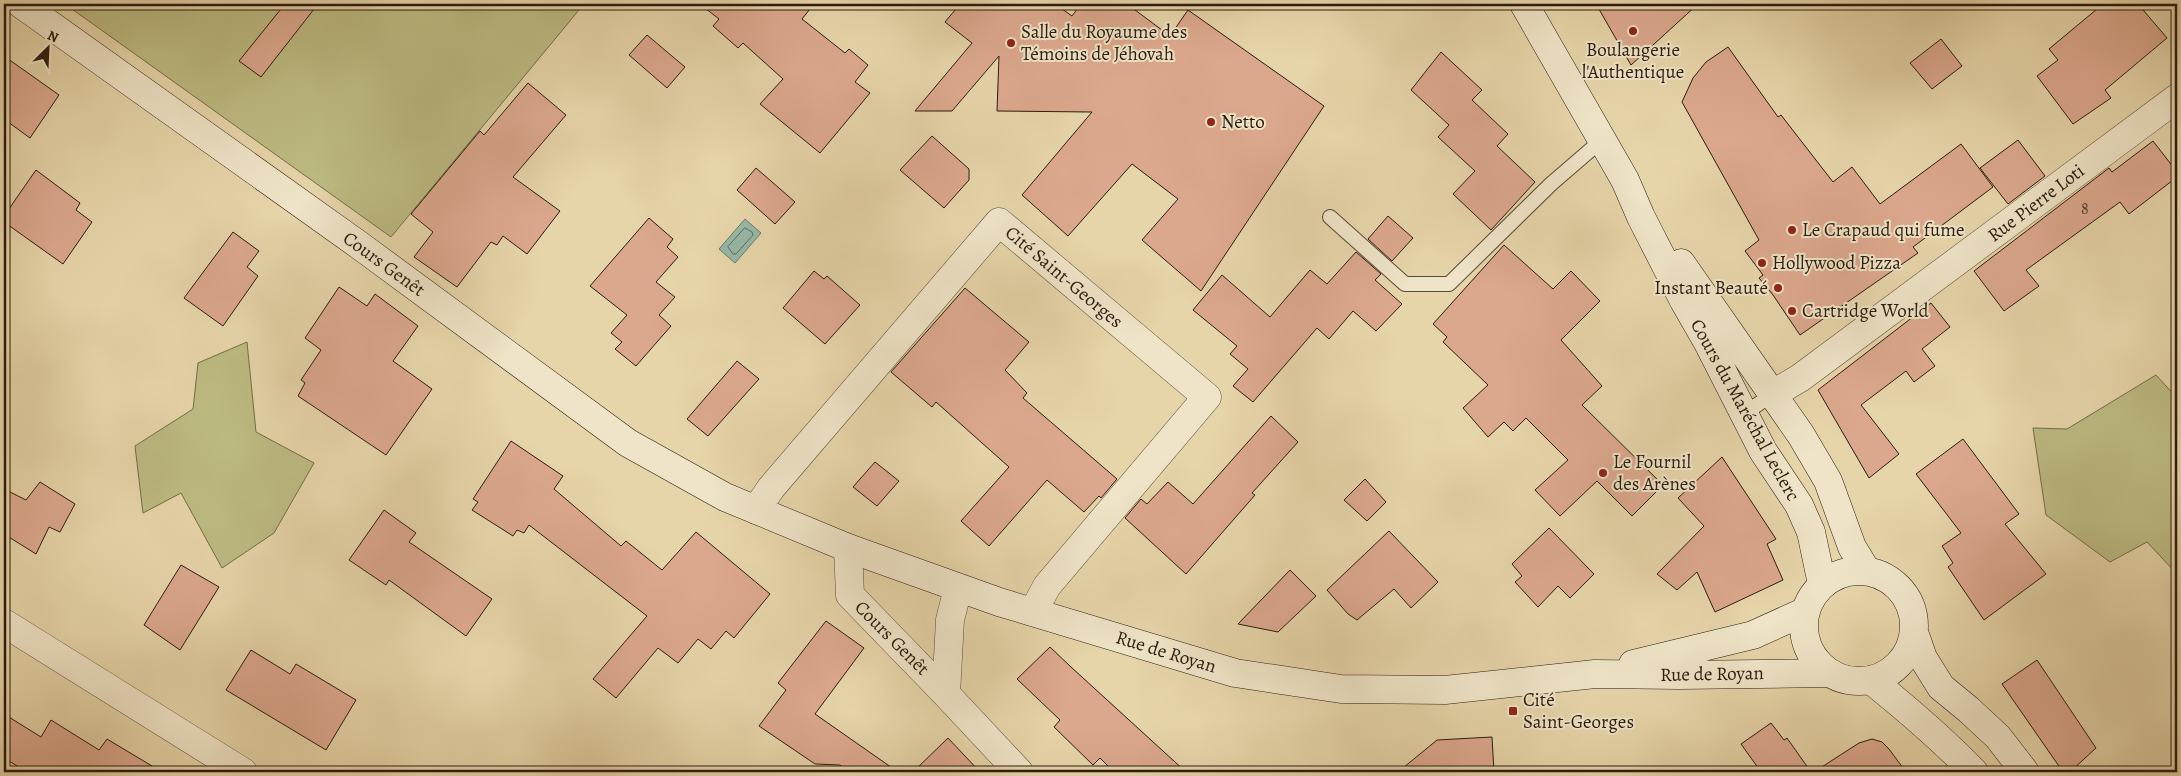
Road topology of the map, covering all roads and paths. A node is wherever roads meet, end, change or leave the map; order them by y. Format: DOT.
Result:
graph roads {
  1 [pos="21,4"];
  2 [pos="1524,4"];
  3 [pos="2177,98"];
  4 [pos="1602,140"];
  5 [pos="1625,180"];
  6 [pos="1330,217"];
  7 [pos="1772,394"];
  8 [pos="1745,413"];
  9 [pos="756,510"];
  10 [pos="848,548"];
  11 [pos="1866,570"];
  12 [pos="1822,584"];
  13 [pos="958,588"];
  14 [pos="1806,611"];
  15 [pos="1033,612"];
  16 [pos="4,623"];
  17 [pos="1914,632"];
  18 [pos="1830,673"];
  19 [pos="1595,674"];
  20 [pos="1871,680"];
  21 [pos="946,694"];
  22 [pos="243,772"];
  23 [pos="1019,772"];
  24 [pos="1974,772"];
  25 [pos="2025,772"];
  1 -- 9 [label="main road, Cours Genêt"];
  2 -- 4 [label="main road, Cours du Maréchal Leclerc"];
  3 -- 7 [label="main road, Rue Pierre Loti"];
  4 -- 5 [label="main road, Cours du Maréchal Leclerc"];
  4 -- 6 [label="lane"];
  5 -- 7 [label="main road"];
  5 -- 8 [label="main road, Cours du Maréchal Leclerc"];
  7 -- 8 [label="lane"];
  7 -- 11 [label="main road"];
  8 -- 12 [label="main road, Cours du Maréchal Leclerc"];
  9 -- 10 [label="main road, Rue de Royan"];
  9 -- 15 [label="main road, Cité Saint-Georges"];
  10 -- 13 [label="main road, Rue de Royan"];
  10 -- 21 [label="main road, Cours Genêt"];
  11 -- 12 [label="main road"];
  11 -- 17 [label="main road"];
  12 -- 14 [label="main road"];
  13 -- 15 [label="main road, Rue de Royan"];
  13 -- 21 [label="main road, Cours Genêt"];
  14 -- 18 [label="main road"];
  14 -- 19 [label="main road, Rue de Royan"];
  15 -- 19 [label="main road, Rue de Royan"];
  16 -- 22 [label="main road"];
  17 -- 20 [label="main road"];
  17 -- 25 [label="main road"];
  18 -- 19 [label="main road, Rue de Royan"];
  18 -- 20 [label="main road"];
  20 -- 24 [label="main road"];
  21 -- 23 [label="main road, Cours Genêt"];
}
